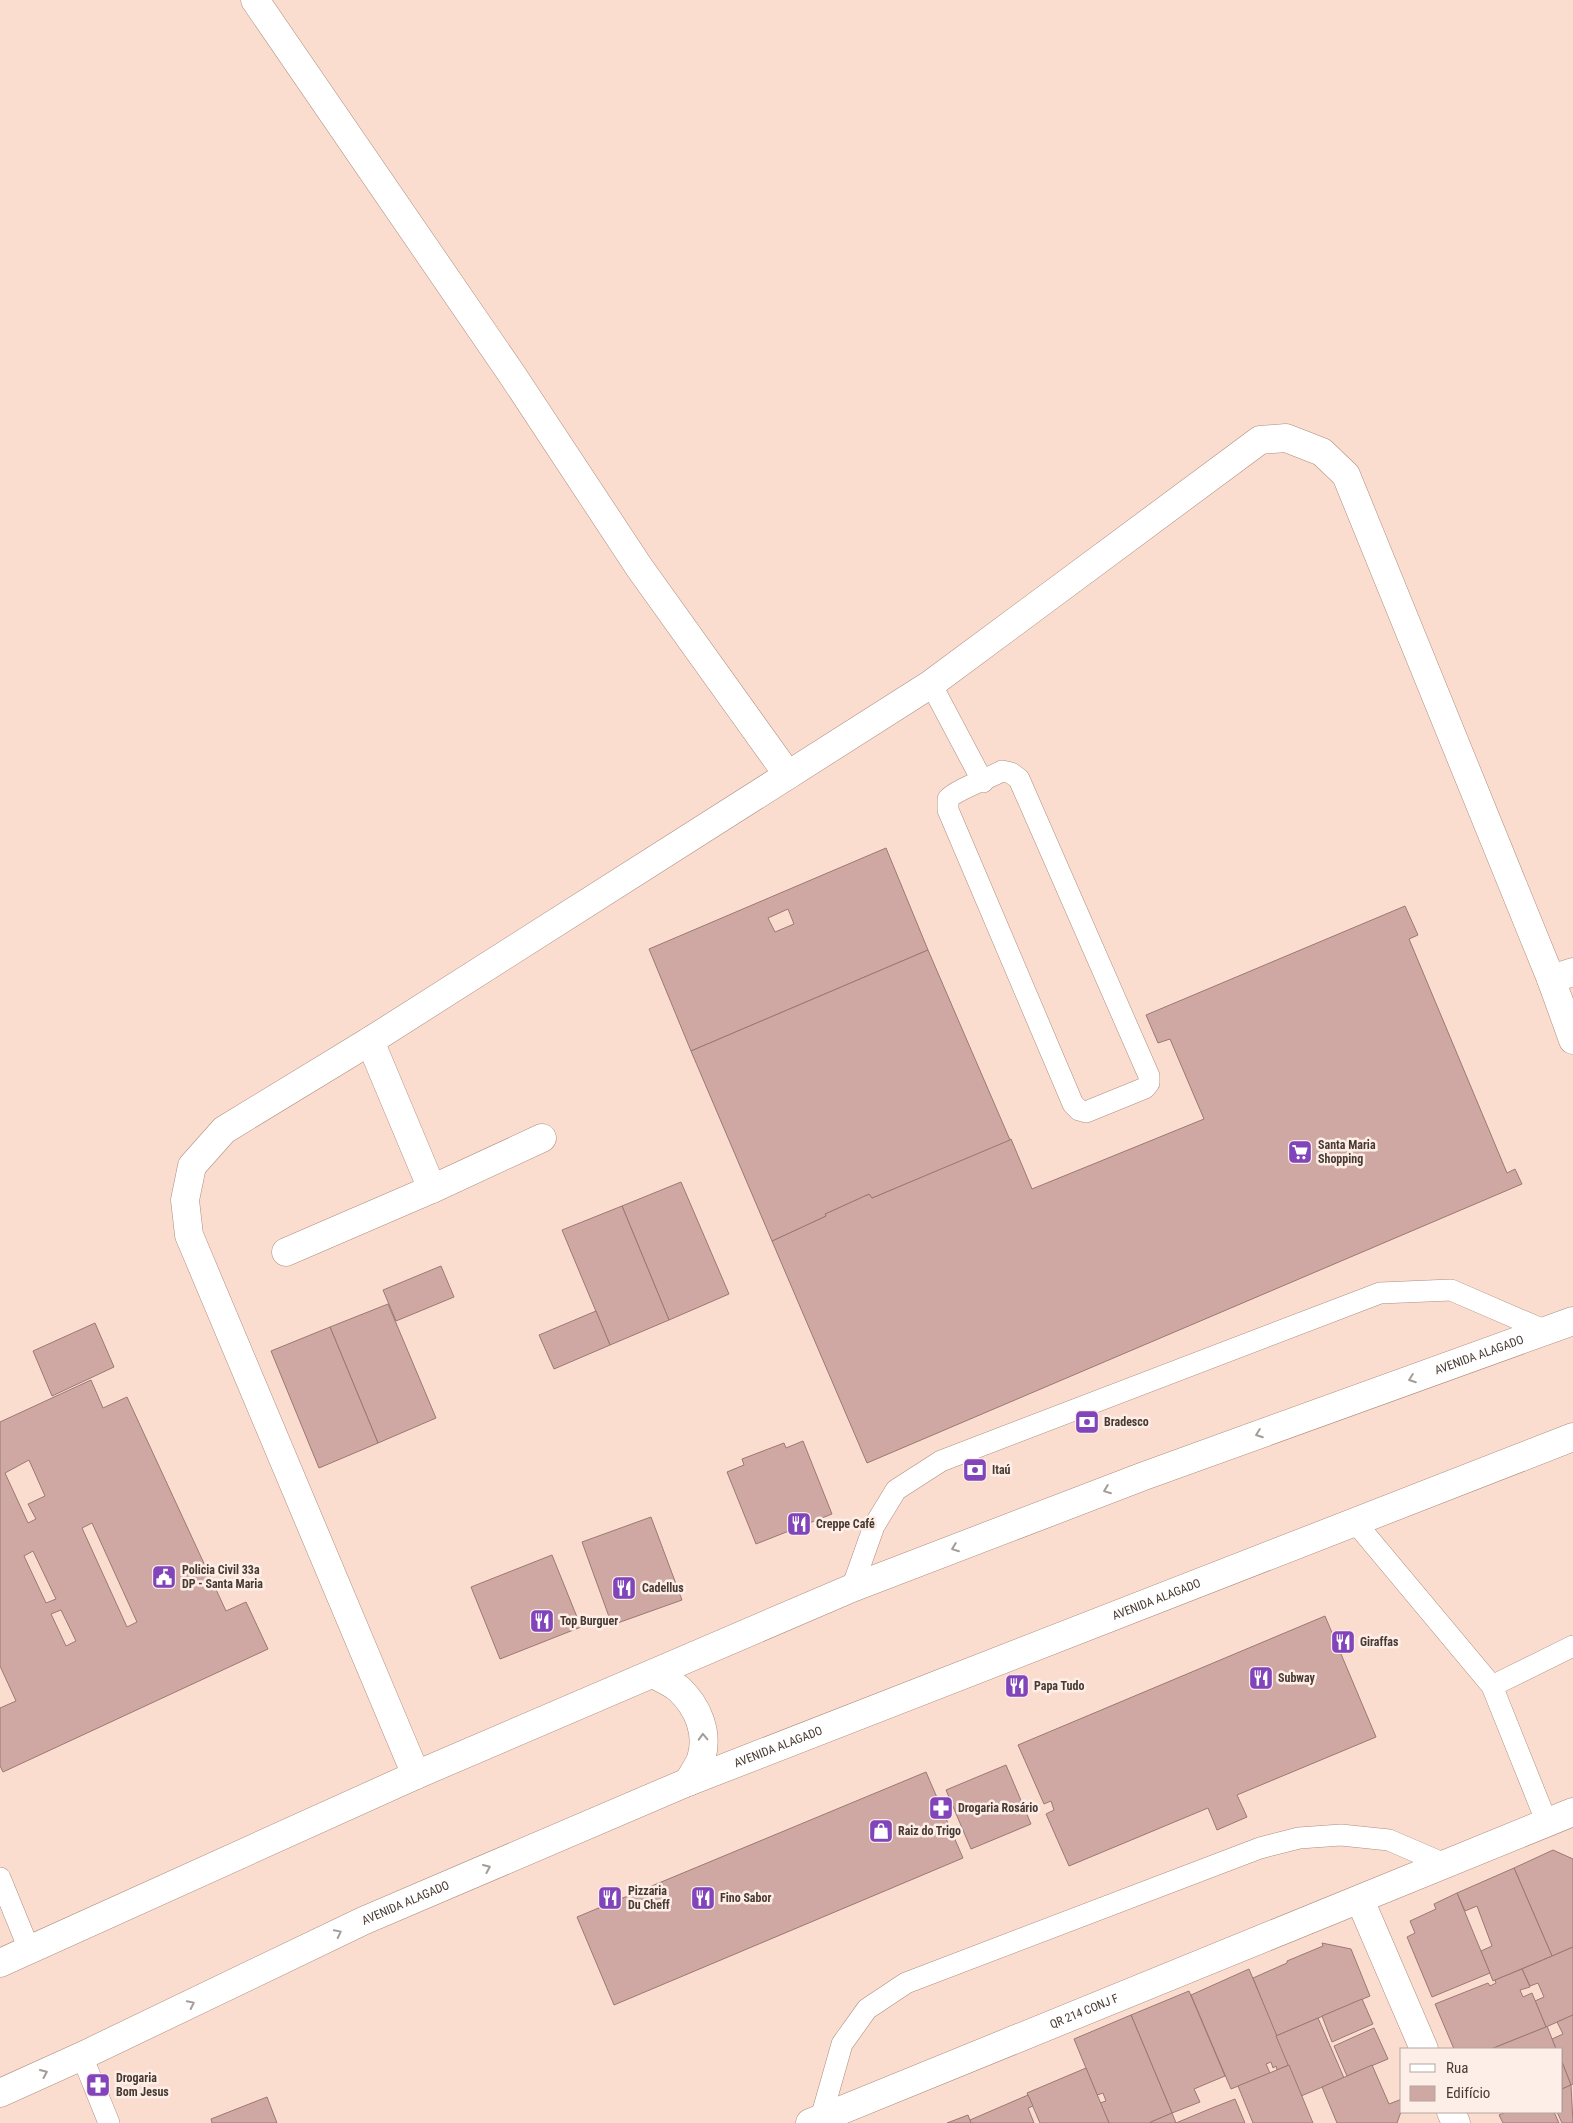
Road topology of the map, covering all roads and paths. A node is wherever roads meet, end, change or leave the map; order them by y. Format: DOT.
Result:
graph roads {
  1 [pos="255,0"];
  2 [pos="931,684"];
  3 [pos="788,775"];
  4 [pos="983,782"];
  5 [pos="1562,975"];
  6 [pos="1573,1040"];
  7 [pos="370,1041"];
  8 [pos="542,1138"];
  9 [pos="432,1189"];
  10 [pos="286,1252"];
  11 [pos="1573,1321"];
  12 [pos="1546,1331"];
  13 [pos="1573,1437"];
  14 [pos="1355,1522"];
  15 [pos="852,1588"];
  16 [pos="1573,1646"];
  17 [pos="653,1674"];
  18 [pos="1492,1686"];
  19 [pos="416,1776"];
  20 [pos="688,1782"];
  21 [pos="1573,1812"];
  22 [pos="1547,1823"];
  23 [pos="1447,1865"];
  24 [pos="0,1878"];
  25 [pos="1360,1900"];
  26 [pos="29,1948"];
  27 [pos="0,1963"];
  28 [pos="1424,2048"];
  29 [pos="82,2056"];
  30 [pos="0,2093"];
  31 [pos="815,2121"];
  32 [pos="109,2123"];
  1 -- 3 [label="street"];
  2 -- 3 [label="street"];
  2 -- 4 [label="lane"];
  2 -- 5 [label="street"];
  3 -- 7 [label="street"];
  4 -- 4 [label="lane"];
  5 -- 6 [label="street"];
  7 -- 9 [label="street"];
  7 -- 19 [label="street"];
  8 -- 9 [label="street"];
  9 -- 10 [label="street"];
  11 -- 12 [label="street, AVENIDA ALAGADO"];
  12 -- 15 [label="street, AVENIDA ALAGADO, one-way"];
  12 -- 15 [label="lane"];
  13 -- 14 [label="street, AVENIDA ALAGADO"];
  14 -- 18 [label="lane"];
  14 -- 20 [label="street, AVENIDA ALAGADO"];
  15 -- 17 [label="street, AVENIDA ALAGADO"];
  16 -- 18 [label="lane"];
  17 -- 19 [label="street, AVENIDA ALAGADO"];
  20 -- 17 [label="street, one-way"];
  18 -- 22 [label="lane"];
  19 -- 26 [label="street, AVENIDA ALAGADO"];
  29 -- 20 [label="street, AVENIDA ALAGADO, one-way"];
  21 -- 22 [label="street, QR 214 CONJ F"];
  22 -- 23 [label="street, QR 214 CONJ F"];
  23 -- 25 [label="street, QR 214 CONJ F"];
  23 -- 31 [label="lane"];
  24 -- 26 [label="lane"];
  25 -- 28 [label="street"];
  25 -- 31 [label="street, QR 214 CONJ F"];
  26 -- 27 [label="street, AVENIDA ALAGADO"];
  30 -- 29 [label="street, AVENIDA ALAGADO, one-way"];
  29 -- 32 [label="lane"];
}
